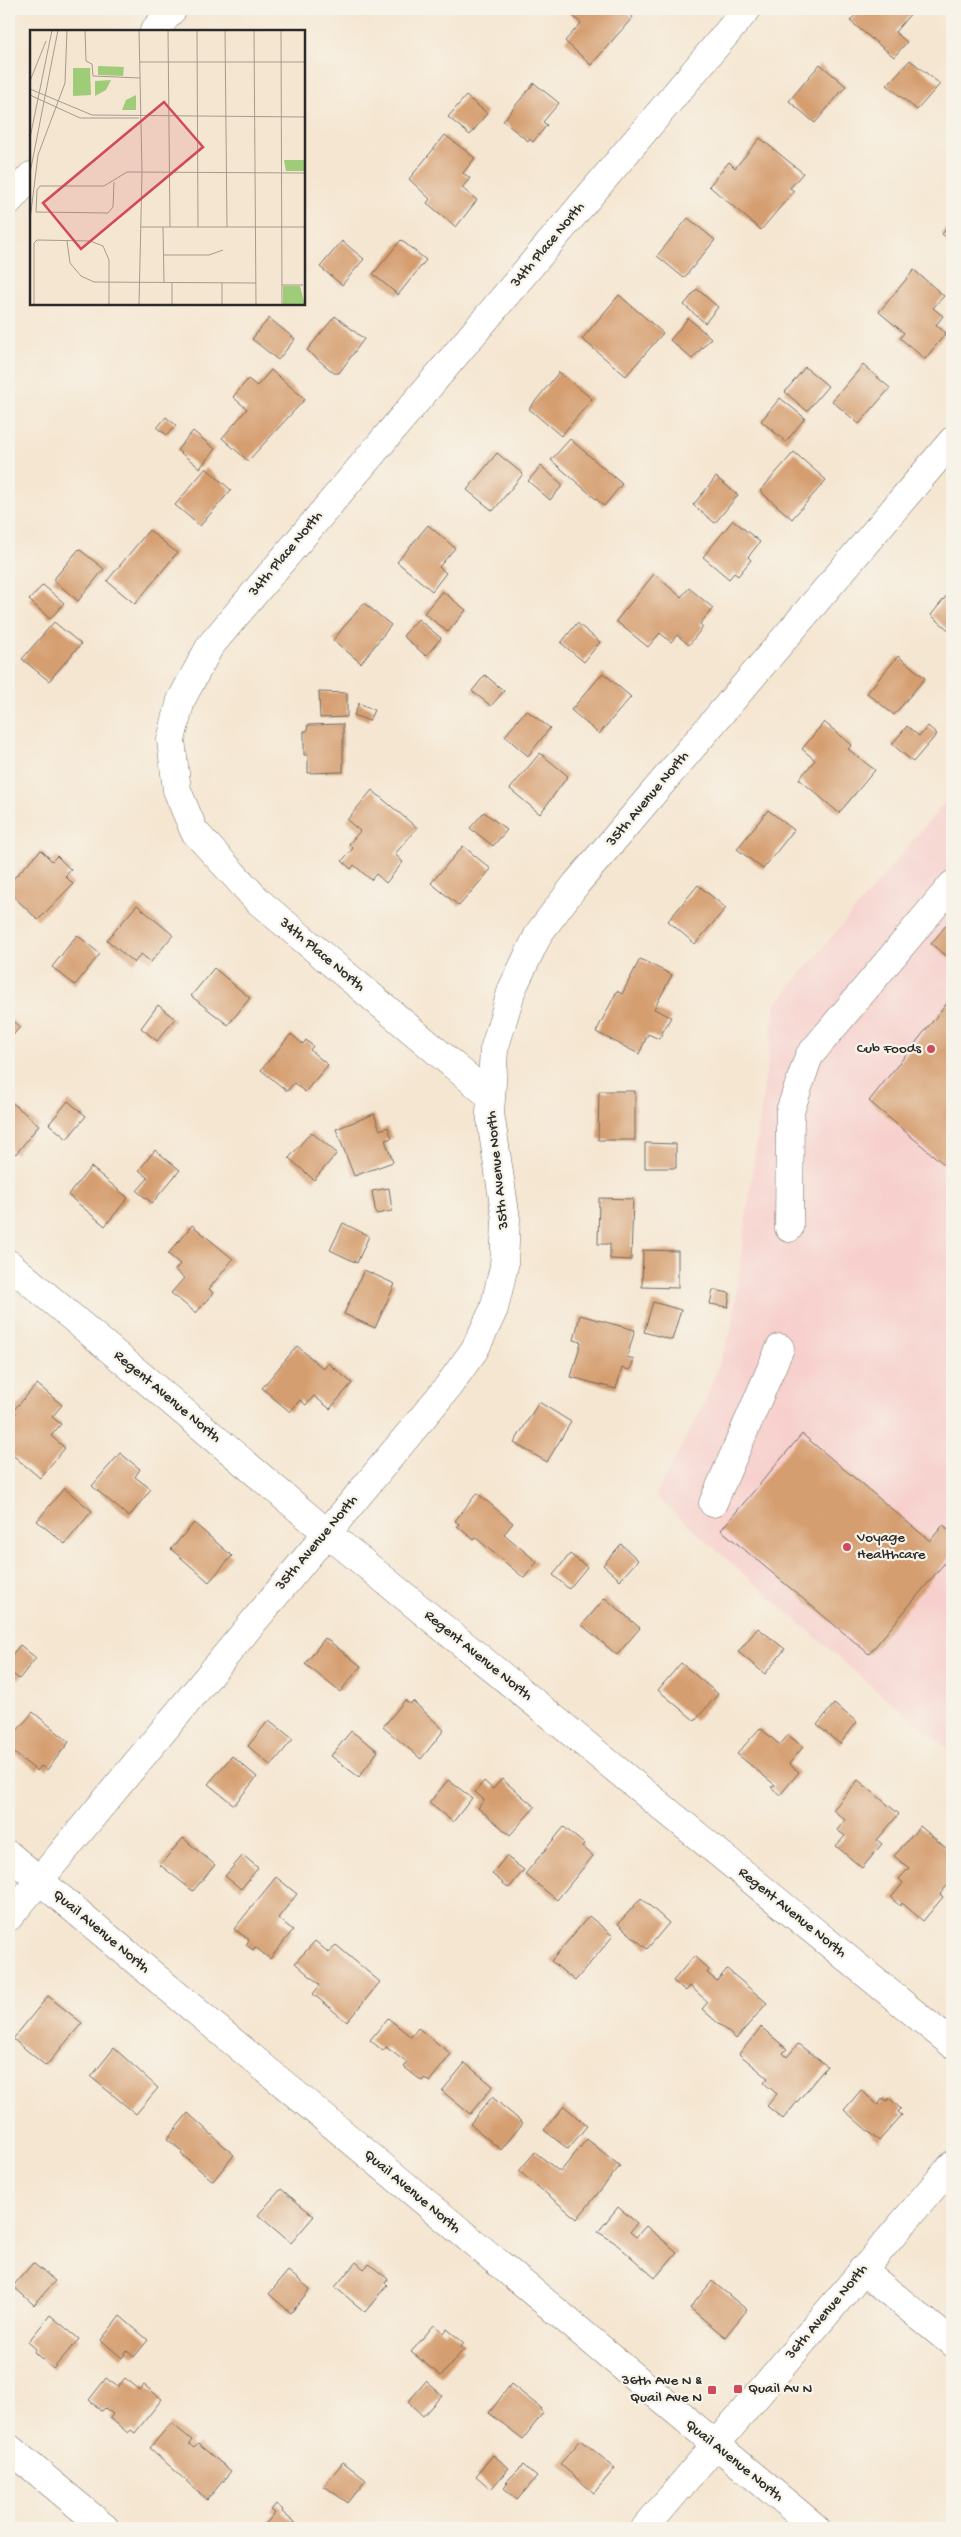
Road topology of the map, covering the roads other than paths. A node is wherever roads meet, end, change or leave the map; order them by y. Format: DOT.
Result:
graph roads {
  1 [pos="173,9"];
  2 [pos="747,9"];
  3 [pos="155,30"];
  4 [pos="30,177"];
  5 [pos="9,201"];
  6 [pos="952,441"];
  7 [pos="952,885"];
  8 [pos="490,1096"];
  9 [pos="790,1228"];
  10 [pos="9,1264"];
  11 [pos="780,1348"];
  12 [pos="713,1503"];
  13 [pos="326,1532"];
  14 [pos="9,1855"];
  15 [pos="40,1881"];
  16 [pos="9,1917"];
  17 [pos="952,2044"];
  18 [pos="952,2165"];
  19 [pos="862,2270"];
  20 [pos="952,2343"];
  21 [pos="714,2446"];
  22 [pos="9,2448"];
  23 [pos="105,2528"];
  24 [pos="645,2528"];
  25 [pos="816,2528"];
  1 -- 3 [label="street"];
  2 -- 8 [label="street, 34th Place North"];
  4 -- 5 [label="street"];
  6 -- 8 [label="street, 35th Avenue North"];
  7 -- 9 [label="street"];
  8 -- 13 [label="street, 35th Avenue North"];
  10 -- 13 [label="street, Regent Avenue North"];
  11 -- 12 [label="street"];
  13 -- 15 [label="street, 35th Avenue North"];
  13 -- 17 [label="street, Regent Avenue North"];
  14 -- 15 [label="street, Quail Avenue North"];
  15 -- 16 [label="street, 35th Avenue North"];
  15 -- 21 [label="street, Quail Avenue North"];
  18 -- 19 [label="street, 36th Avenue North"];
  19 -- 20 [label="street"];
  19 -- 21 [label="street, 36th Avenue North"];
  21 -- 24 [label="street, 36th Avenue North"];
  21 -- 25 [label="street, Quail Avenue North"];
  22 -- 23 [label="street"];
}
